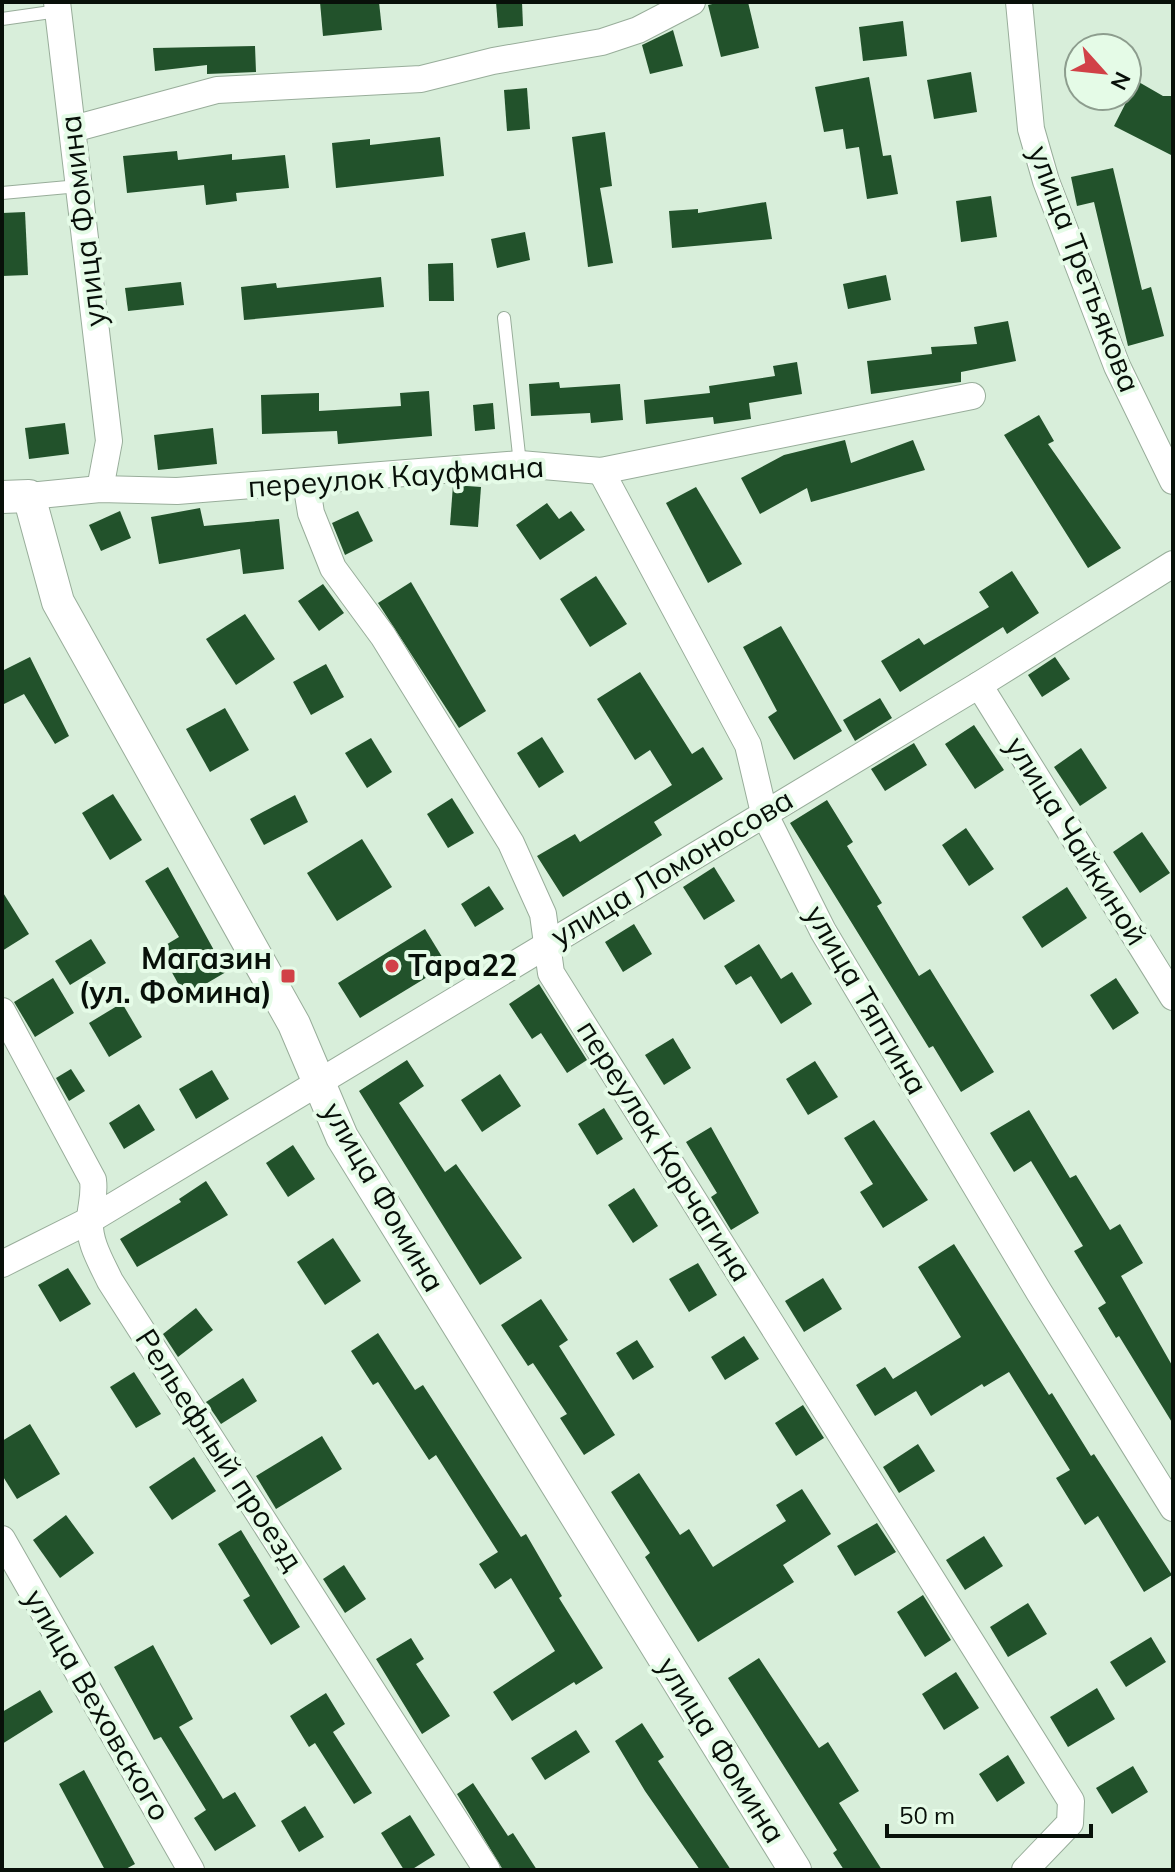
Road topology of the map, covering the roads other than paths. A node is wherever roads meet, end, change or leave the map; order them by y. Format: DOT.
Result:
graph roads {
  1 [pos="692,2"];
  2 [pos="1019,2"];
  3 [pos="58,7"];
  4 [pos="2,19"];
  5 [pos="73,129"];
  6 [pos="79,186"];
  7 [pos="2,193"];
  8 [pos="504,318"];
  9 [pos="972,396"];
  10 [pos="520,464"];
  11 [pos="601,471"];
  12 [pos="1173,481"];
  13 [pos="306,482"];
  14 [pos="100,489"];
  15 [pos="15,496"];
  16 [pos="1173,564"];
  17 [pos="979,685"];
  18 [pos="764,813"];
  19 [pos="545,943"];
  20 [pos="1173,997"];
  21 [pos="2,1011"];
  22 [pos="317,1082"];
  23 [pos="90,1220"];
  24 [pos="2,1264"];
  25 [pos="1173,1508"];
  26 [pos="2,1539"];
  27 [pos="191,1870"];
  28 [pos="487,1870"];
  29 [pos="795,1870"];
  30 [pos="1025,1870"];
  1 -- 5 [label="street"];
  2 -- 12 [label="street, улица Третьякова"];
  3 -- 4 [label="lane"];
  3 -- 5 [label="street, улица Фомина"];
  5 -- 6 [label="street, улица Фомина"];
  6 -- 7 [label="lane"];
  6 -- 14 [label="street, улица Фомина"];
  8 -- 10 [label="lane"];
  9 -- 11 [label="street, переулок Кауфмана"];
  10 -- 11 [label="street, переулок Кауфмана"];
  10 -- 13 [label="street, переулок Кауфмана"];
  11 -- 18 [label="street, улица Тяптина"];
  13 -- 14 [label="street, переулок Кауфмана"];
  13 -- 19 [label="street, переулок Корчагина"];
  14 -- 15 [label="street, переулок Кауфмана"];
  15 -- 22 [label="street, улица Фомина"];
  16 -- 17 [label="street, улица Ломоносова"];
  17 -- 18 [label="street, улица Ломоносова"];
  17 -- 20 [label="street, улица Чайкиной"];
  18 -- 19 [label="street, улица Ломоносова"];
  18 -- 25 [label="street, улица Тяптина"];
  19 -- 22 [label="street, улица Ломоносова"];
  19 -- 30 [label="street, переулок Корчагина"];
  21 -- 23 [label="street, Рельефный проезд"];
  22 -- 23 [label="street, улица Ломоносова"];
  22 -- 29 [label="street, улица Фомина"];
  23 -- 24 [label="street, улица Ломоносова"];
  23 -- 28 [label="street, Рельефный проезд"];
  26 -- 27 [label="street, улица Веховского"];
}
